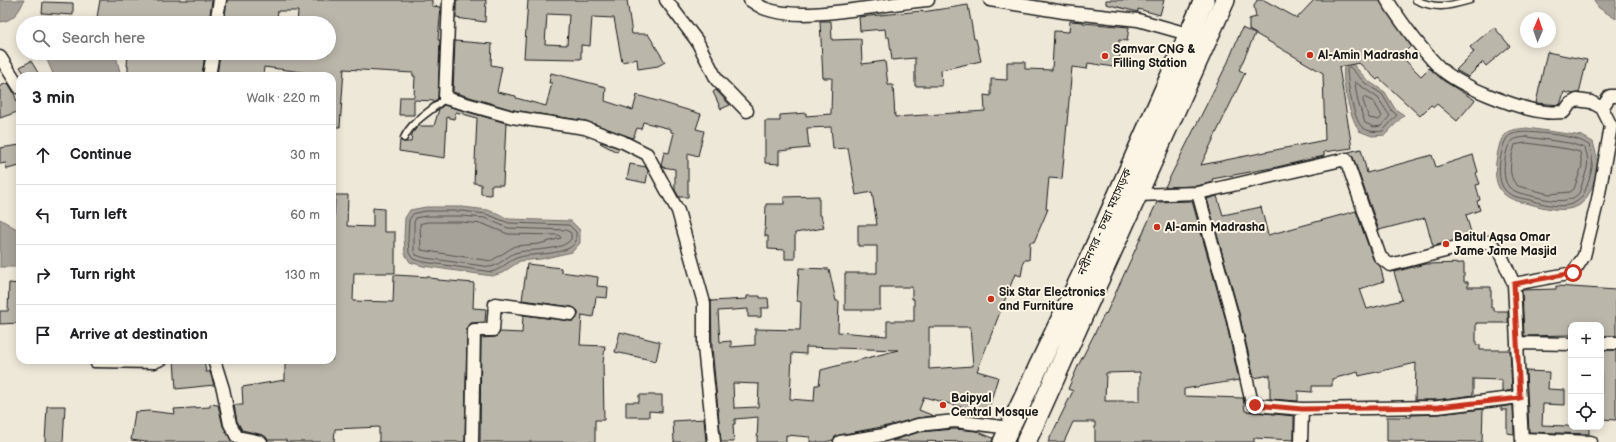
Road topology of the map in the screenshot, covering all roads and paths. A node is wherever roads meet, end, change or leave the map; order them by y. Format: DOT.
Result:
graph roads {
  1 [pos="220,0"];
  2 [pos="449,0"];
  3 [pos="666,0"];
  4 [pos="750,0"];
  5 [pos="928,0"];
  6 [pos="990,0"];
  7 [pos="1204,0"];
  8 [pos="1225,0"];
  9 [pos="1387,0"];
  10 [pos="1416,0"];
  11 [pos="1470,0"];
  12 [pos="217,16"];
  13 [pos="1188,34"];
  14 [pos="0,57"];
  15 [pos="212,60"];
  16 [pos="210,72"];
  17 [pos="16,82"];
  18 [pos="1616,96"];
  19 [pos="445,98"];
  20 [pos="1602,108"];
  21 [pos="747,111"];
  22 [pos="404,138"];
  23 [pos="1198,193"];
  24 [pos="1136,195"];
  25 [pos="1514,284"];
  26 [pos="572,314"];
  27 [pos="1517,343"];
  28 [pos="1604,343"];
  29 [pos="1616,343"];
  30 [pos="1568,344"];
  31 [pos="94,364"];
  32 [pos="157,364"];
  33 [pos="215,364"];
  34 [pos="1520,398"];
  35 [pos="1302,409"];
  36 [pos="1006,435"];
  37 [pos="1522,441"];
  38 [pos="260,442"];
  39 [pos="472,442"];
  40 [pos="714,442"];
  41 [pos="840,442"];
  42 [pos="1026,442"];
  43 [pos="1301,442"];
  44 [pos="1591,442"];
  1 -- 12 [label="street"];
  2 -- 19 [label="street"];
  3 -- 21 [label="street"];
  4 -- 5 [label="street"];
  6 -- 13 [label="street"];
  7 -- 13 [label="highway, নবীনগর - চন্দ্রা মহাসড়ক"];
  8 -- 24 [label="highway, নবীনগর - চন্দ্রা মহাসড়ক"];
  9 -- 20 [label="street"];
  10 -- 11 [label="lane"];
  13 -- 36 [label="highway, নবীনগর - চন্দ্রা মহাসড়ক"];
  14 -- 17 [label="street"];
  15 -- 16 [label="street"];
  18 -- 20 [label="street"];
  19 -- 22 [label="lane"];
  19 -- 40 [label="street"];
  20 -- 25 [label="street"];
  23 -- 24 [label="street"];
  23 -- 25 [label="street"];
  23 -- 35 [label="street"];
  24 -- 42 [label="highway, নবীনগর - চন্দ্রা মহাসড়ক"];
  25 -- 27 [label="street"];
  26 -- 39 [label="street"];
  27 -- 30 [label="street"];
  27 -- 34 [label="street"];
  28 -- 29 [label="street"];
  31 -- 32 [label="lane"];
  33 -- 38 [label="street"];
  34 -- 35 [label="street"];
  34 -- 37 [label="street"];
  35 -- 43 [label="street"];
  36 -- 41 [label="street"];
  37 -- 44 [label="street"];
}
